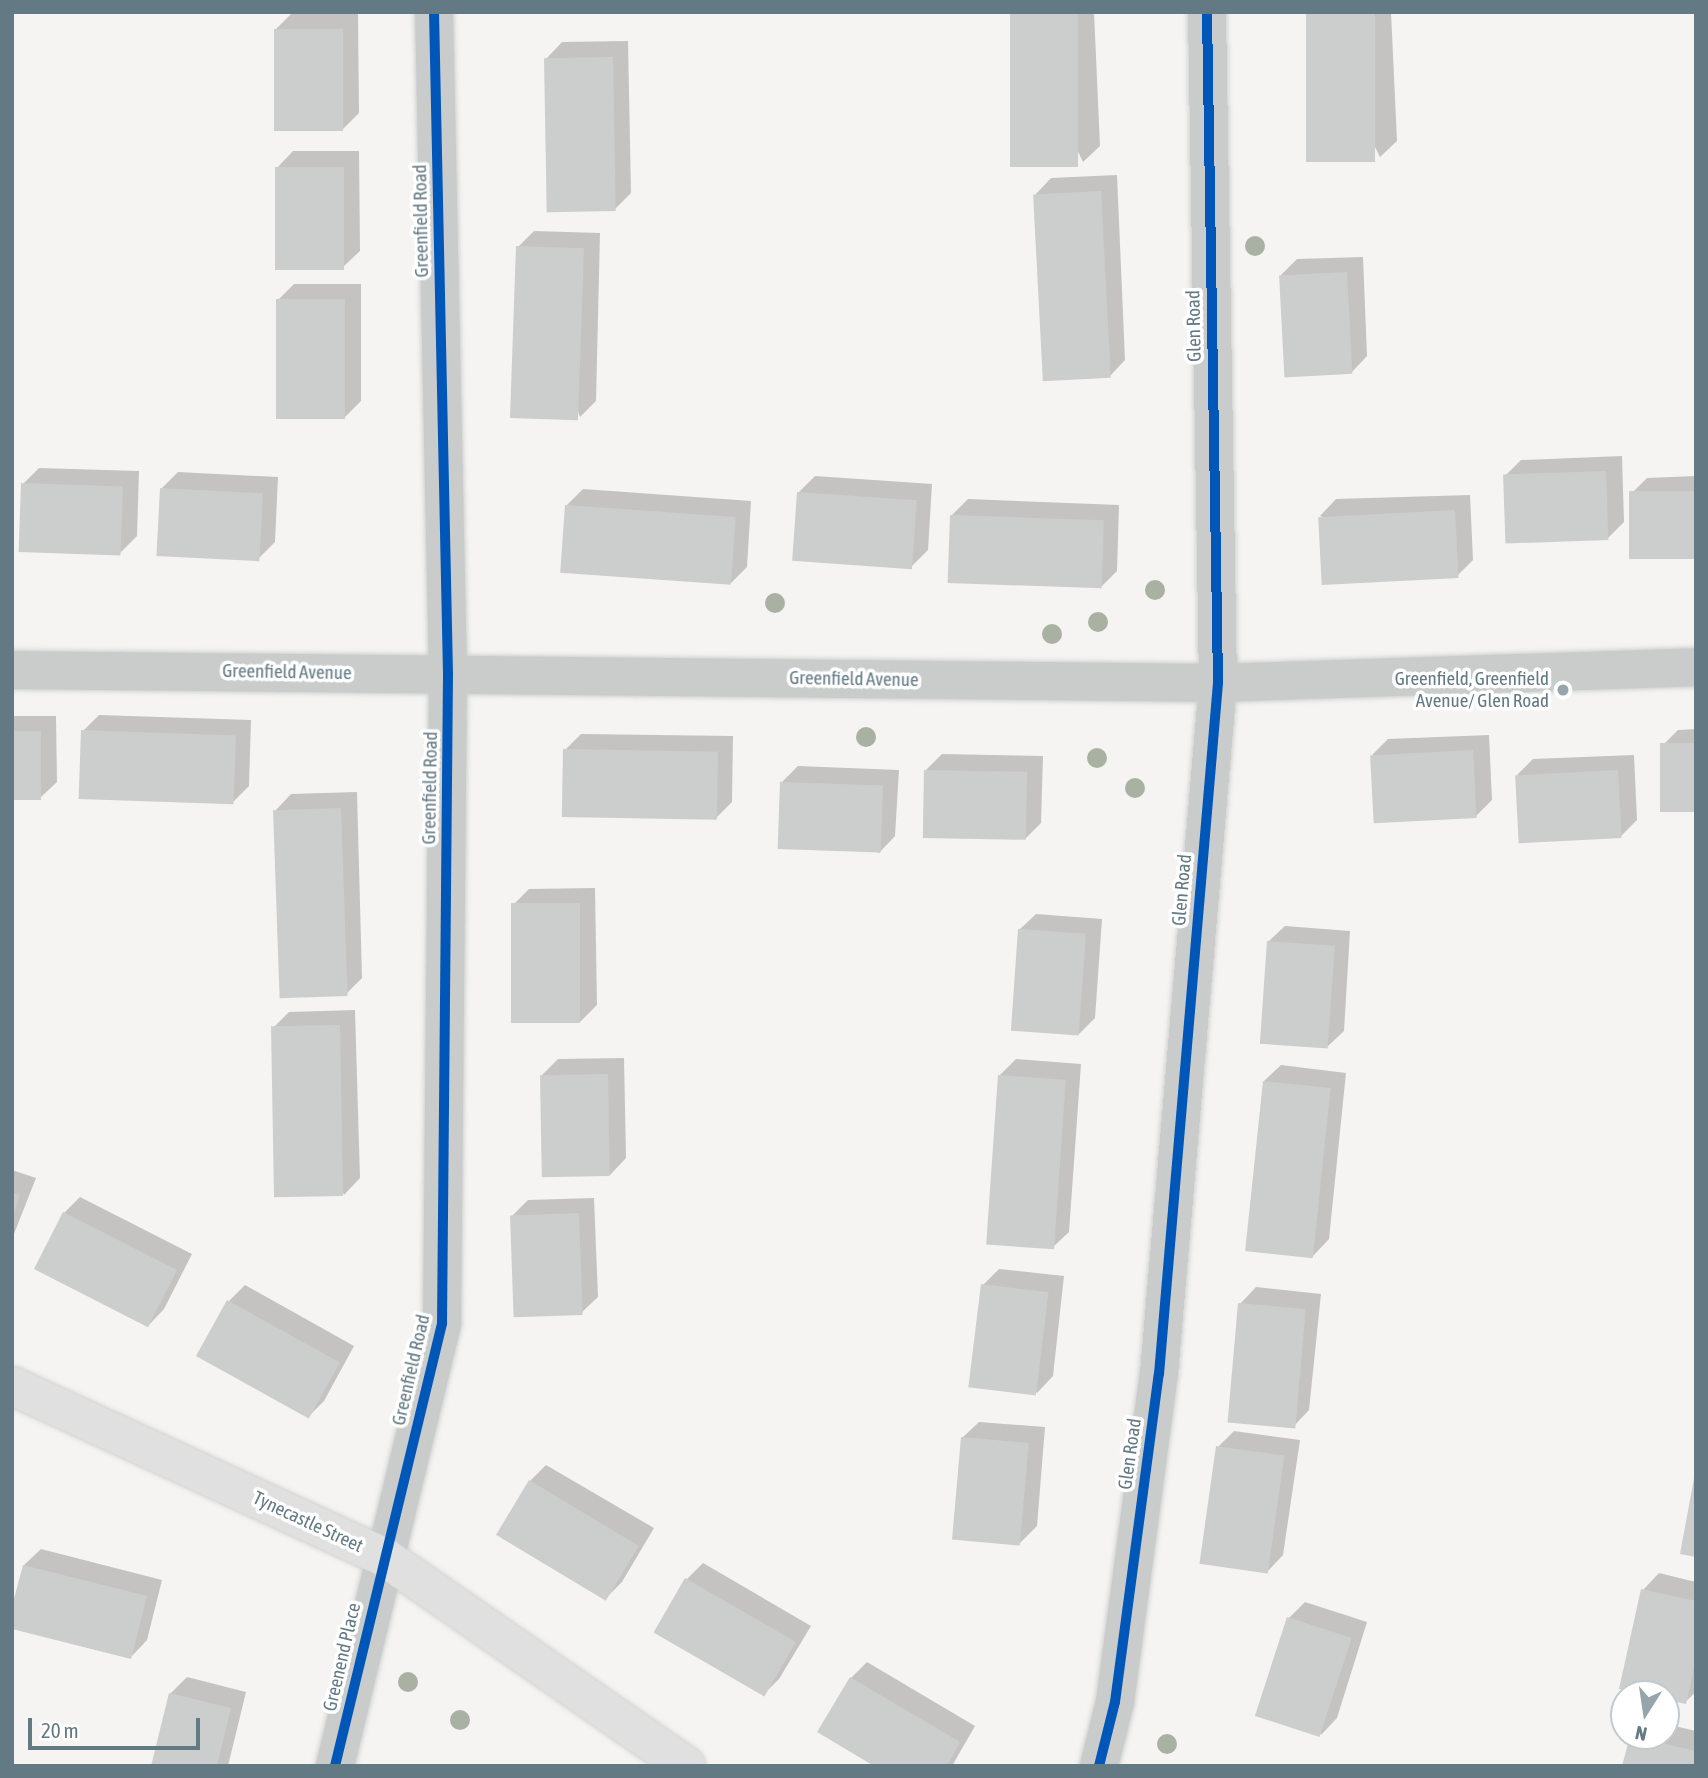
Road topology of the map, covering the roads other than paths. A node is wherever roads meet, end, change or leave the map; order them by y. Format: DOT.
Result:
graph roads {
  1 [pos="434,12"];
  2 [pos="1207,12"];
  3 [pos="1696,667"];
  4 [pos="12,670"];
  5 [pos="448,674"];
  6 [pos="1218,683"];
  7 [pos="12,1386"];
  8 [pos="384,1557"];
  9 [pos="335,1766"];
  10 [pos="686,1766"];
  11 [pos="1099,1766"];
  1 -- 5 [label="street, Greenfield Road"];
  2 -- 6 [label="street, Glen Road"];
  3 -- 6 [label="street, Greenfield Avenue"];
  4 -- 5 [label="street, Greenfield Avenue"];
  5 -- 6 [label="street, Greenfield Avenue"];
  5 -- 8 [label="street, Greenfield Road"];
  6 -- 11 [label="street, Glen Road"];
  7 -- 8 [label="street, Tynecastle Street"];
  8 -- 9 [label="street, Greenend Place"];
  8 -- 10 [label="street, Tynecastle Street"];
}
